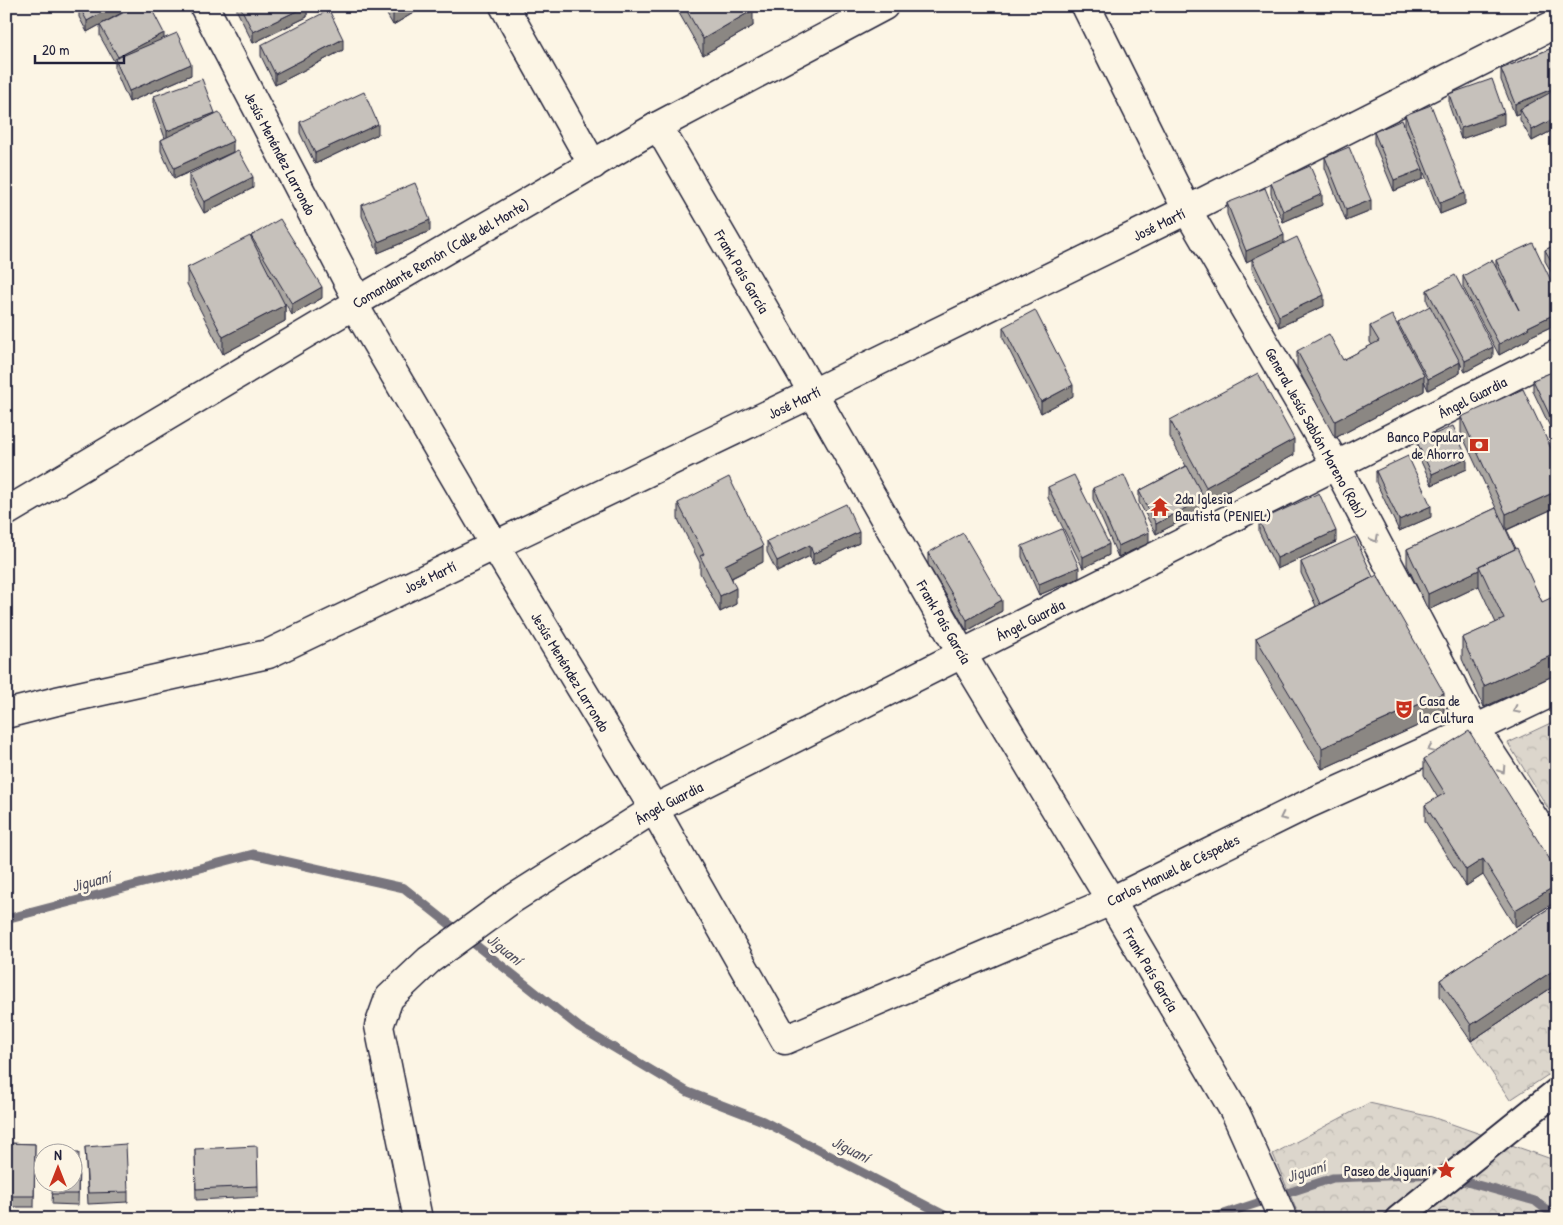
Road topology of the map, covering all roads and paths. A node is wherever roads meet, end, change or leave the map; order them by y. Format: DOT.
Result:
graph roads {
  1 [pos="204,6"];
  2 [pos="504,6"];
  3 [pos="884,6"];
  4 [pos="1086,6"];
  5 [pos="1550,6"];
  6 [pos="1557,19"];
  7 [pos="1557,23"];
  8 [pos="658,126"];
  9 [pos="593,165"];
  10 [pos="1187,210"];
  11 [pos="356,303"];
  12 [pos="1557,354"];
  13 [pos="813,393"];
  14 [pos="1336,465"];
  15 [pos="6,512"];
  16 [pos="495,546"];
  17 [pos="962,654"];
  18 [pos="1557,690"];
  19 [pos="6,714"];
  20 [pos="1475,729"];
  21 [pos="654,809"];
  22 [pos="1557,854"];
  23 [pos="1111,901"];
  24 [pos="785,1040"];
  25 [pos="1556,1091"];
  26 [pos="418,1219"];
  27 [pos="1282,1219"];
  28 [pos="1398,1219"];
  1 -- 11 [label="street, Jesús Menéndez Larrondo"];
  2 -- 9 [label="street"];
  3 -- 8 [label="street, Comandante Remón (Calle del Monte)"];
  4 -- 10 [label="street, General Jesús Sablón Moreno (Rabí)"];
  5 -- 6 [label="street"];
  7 -- 10 [label="street, José Martí"];
  8 -- 9 [label="street, Comandante Remón (Calle del Monte)"];
  8 -- 13 [label="street, Frank País García"];
  9 -- 11 [label="street, Comandante Remón (Calle del Monte)"];
  10 -- 13 [label="street, José Martí"];
  10 -- 14 [label="street, General Jesús Sablón Moreno (Rabí)"];
  11 -- 15 [label="street, Comandante Remón (Calle del Monte)"];
  11 -- 16 [label="street, Jesús Menéndez Larrondo"];
  12 -- 14 [label="street, Ángel Guardia"];
  13 -- 16 [label="street, José Martí"];
  13 -- 17 [label="street, Frank País García"];
  14 -- 17 [label="street, Ángel Guardia"];
  14 -- 20 [label="street, General Jesús Sablón Moreno (Rabí), one-way"];
  16 -- 19 [label="street, José Martí"];
  16 -- 21 [label="street, Jesús Menéndez Larrondo"];
  17 -- 21 [label="street, Ángel Guardia"];
  17 -- 23 [label="street, Frank País García"];
  18 -- 20 [label="street, Carlos Manuel de Céspedes, one-way"];
  20 -- 22 [label="street, General Jesús Sablón Moreno (Rabí), one-way"];
  20 -- 23 [label="street, Carlos Manuel de Céspedes, one-way"];
  21 -- 24 [label="street, Jesús Menéndez Larrondo"];
  21 -- 26 [label="street, Ángel Guardia"];
  23 -- 24 [label="street, Carlos Manuel de Céspedes"];
  23 -- 27 [label="street, Frank País García"];
  25 -- 28 [label="street"];
}
